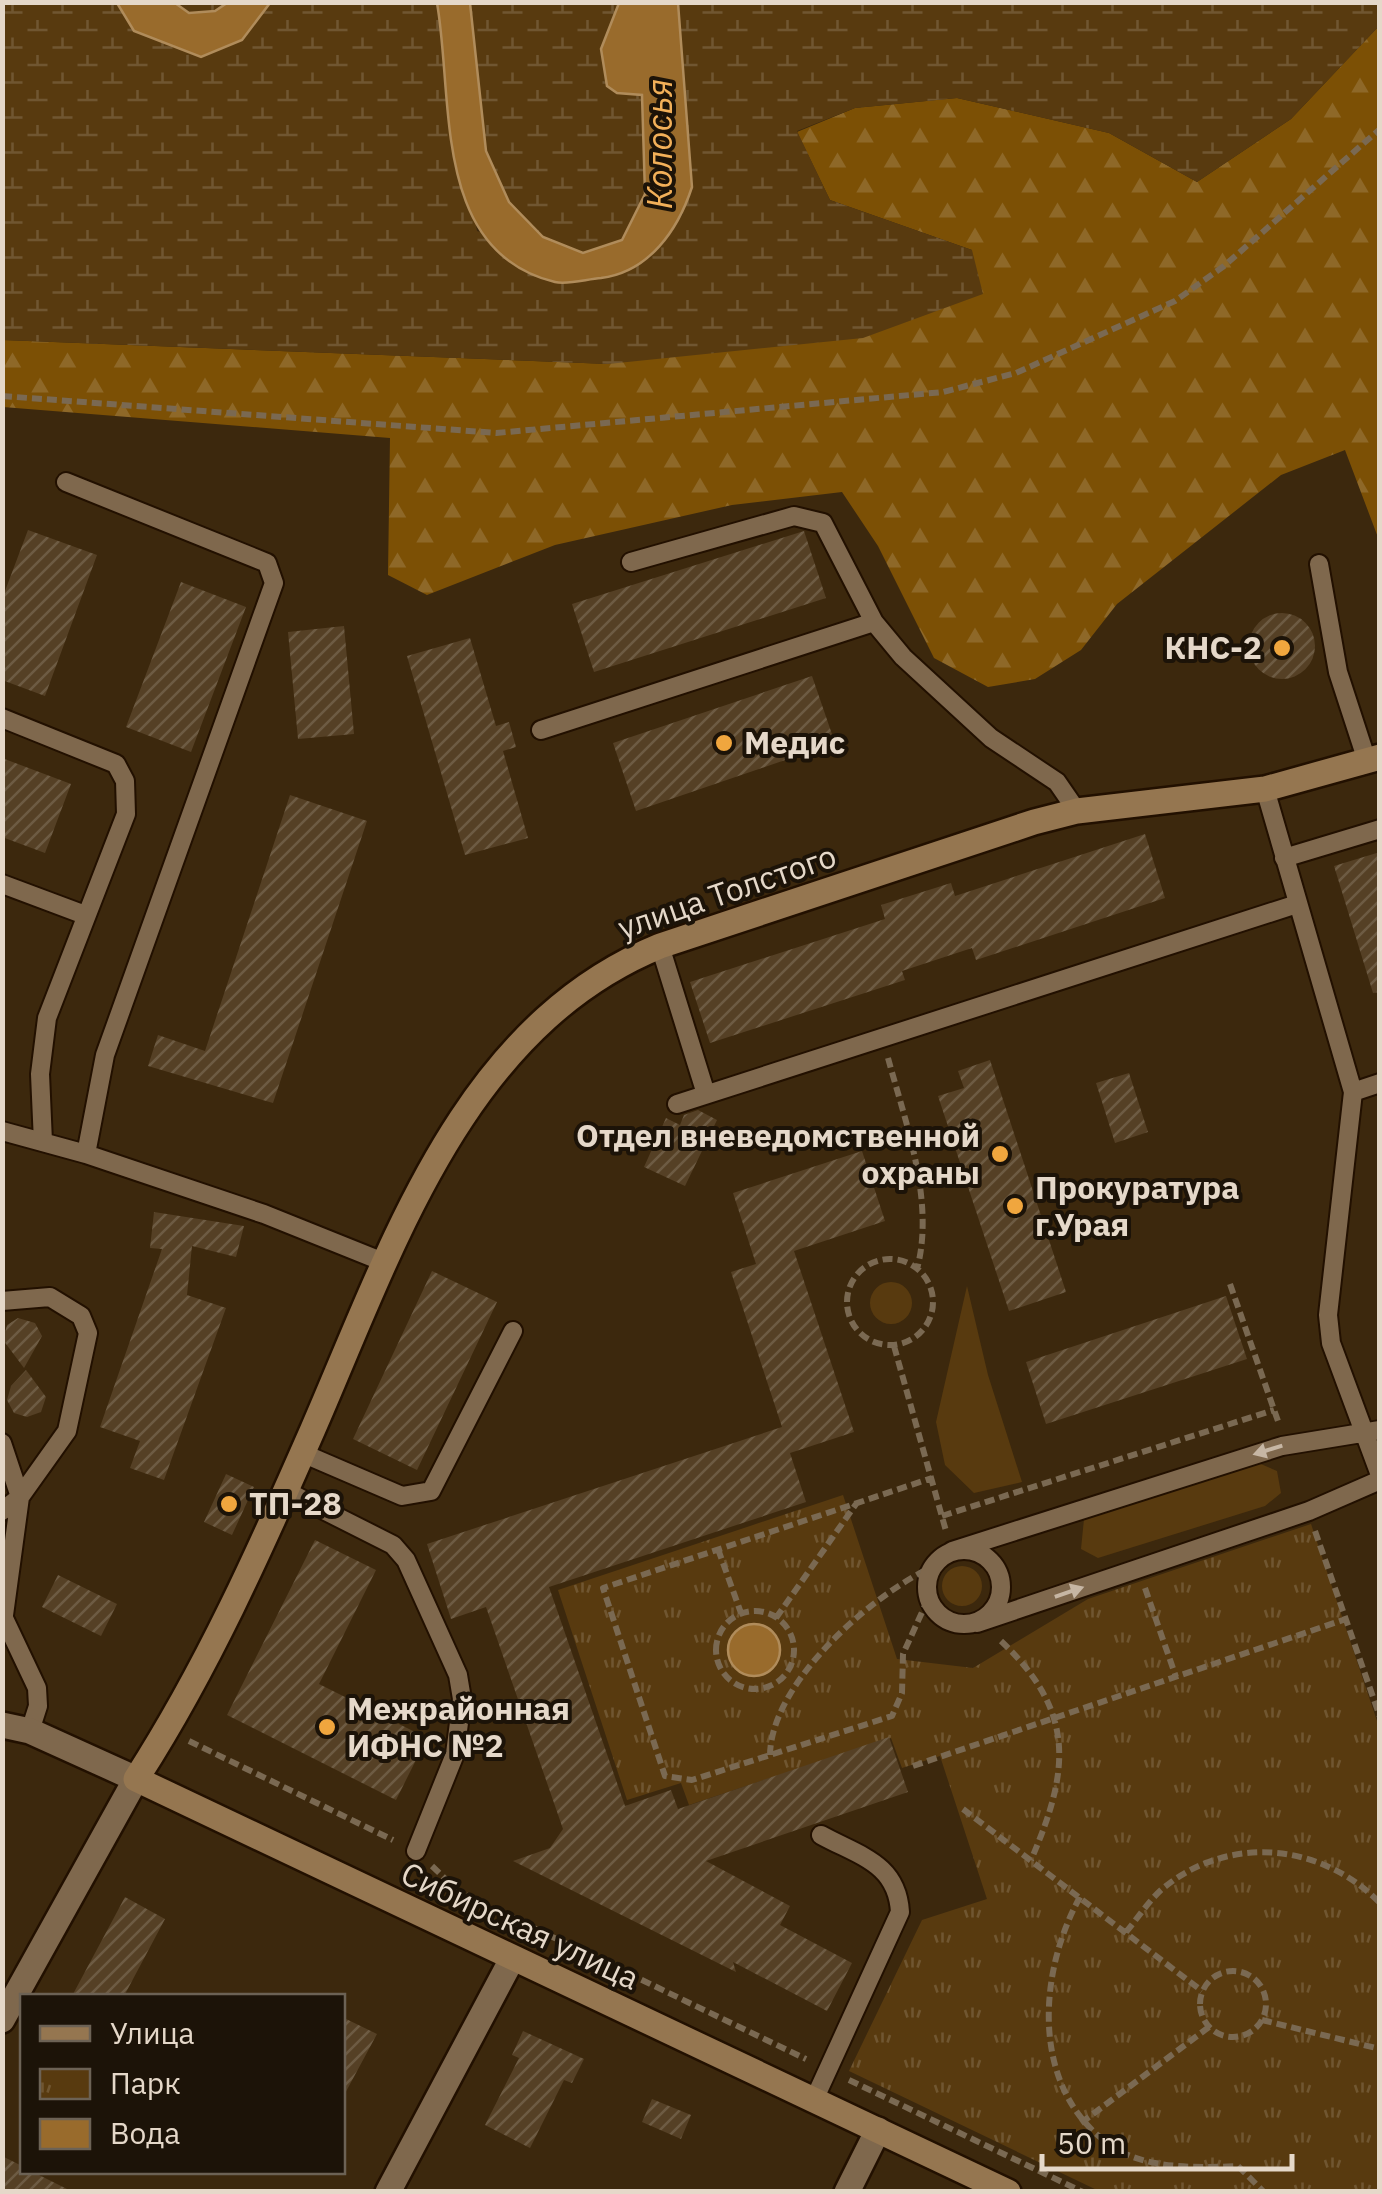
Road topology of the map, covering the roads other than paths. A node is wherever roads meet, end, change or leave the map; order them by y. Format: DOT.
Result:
graph roads {
  1 [pos="66,482"];
  2 [pos="631,562"];
  3 [pos="1319,564"];
  4 [pos="874,622"];
  5 [pos="2,718"];
  6 [pos="541,730"];
  7 [pos="1373,759"];
  8 [pos="1264,790"];
  9 [pos="1077,811"];
  10 [pos="1380,829"];
  11 [pos="1284,858"];
  12 [pos="2,884"];
  13 [pos="1297,904"];
  14 [pos="85,915"];
  15 [pos="660,946"];
  16 [pos="1380,1083"];
  17 [pos="1352,1092"];
  18 [pos="706,1094"];
  19 [pos="677,1104"];
  20 [pos="2,1131"];
  21 [pos="43,1142"];
  22 [pos="86,1154"];
  23 [pos="386,1263"];
  24 [pos="2,1300"];
  25 [pos="513,1331"];
  26 [pos="1371,1431"];
  27 [pos="2,1443"];
  28 [pos="302,1453"];
  29 [pos="1380,1478"];
  30 [pos="286,1491"];
  31 [pos="20,1497"];
  32 [pos="2,1511"];
  33 [pos="952,1552"];
  34 [pos="3,1614"];
  35 [pos="976,1623"];
  36 [pos="2,1725"];
  37 [pos="30,1731"];
  38 [pos="136,1779"];
  39 [pos="822,1835"];
  40 [pos="416,1851"];
  41 [pos="512,1959"];
  42 [pos="2,2020"];
  43 [pos="814,2100"];
  44 [pos="878,2130"];
  45 [pos="388,2192"];
  46 [pos="847,2192"];
  47 [pos="1008,2192"];
  1 -- 22 [label="lane"];
  2 -- 4 [label="lane"];
  3 -- 7 [label="lane"];
  4 -- 6 [label="lane"];
  4 -- 9 [label="lane"];
  5 -- 14 [label="lane"];
  7 -- 8 [label="street, улица Толстого"];
  8 -- 9 [label="street, улица Толстого"];
  8 -- 11 [label="lane"];
  9 -- 15 [label="street, улица Толстого"];
  10 -- 11 [label="lane"];
  11 -- 13 [label="lane"];
  12 -- 14 [label="lane"];
  13 -- 17 [label="lane"];
  13 -- 18 [label="lane"];
  14 -- 21 [label="lane"];
  15 -- 18 [label="lane"];
  15 -- 23 [label="street, улица Толстого"];
  16 -- 17 [label="lane"];
  17 -- 26 [label="lane"];
  18 -- 19 [label="lane"];
  20 -- 21 [label="lane"];
  21 -- 22 [label="lane"];
  22 -- 23 [label="lane"];
  23 -- 28 [label="street, улица Толстого"];
  24 -- 31 [label="lane"];
  25 -- 28 [label="lane"];
  26 -- 29 [label="lane"];
  26 -- 33 [label="lane, one-way"];
  27 -- 31 [label="lane"];
  28 -- 30 [label="street, улица Толстого"];
  35 -- 29 [label="lane, one-way"];
  30 -- 38 [label="street, улица Толстого"];
  30 -- 40 [label="lane"];
  31 -- 32 [label="lane"];
  31 -- 34 [label="lane"];
  33 -- 35 [label="lane"];
  33 -- 35 [label="lane"];
  34 -- 37 [label="lane"];
  36 -- 37 [label="street, Сибирская улица"];
  37 -- 38 [label="street, Сибирская улица"];
  38 -- 41 [label="street, Сибирская улица"];
  38 -- 42 [label="street"];
  39 -- 43 [label="lane"];
  41 -- 43 [label="street, Сибирская улица"];
  41 -- 45 [label="street"];
  43 -- 44 [label="street, Сибирская улица"];
  44 -- 46 [label="street"];
  44 -- 47 [label="street, Сибирская улица"];
}
